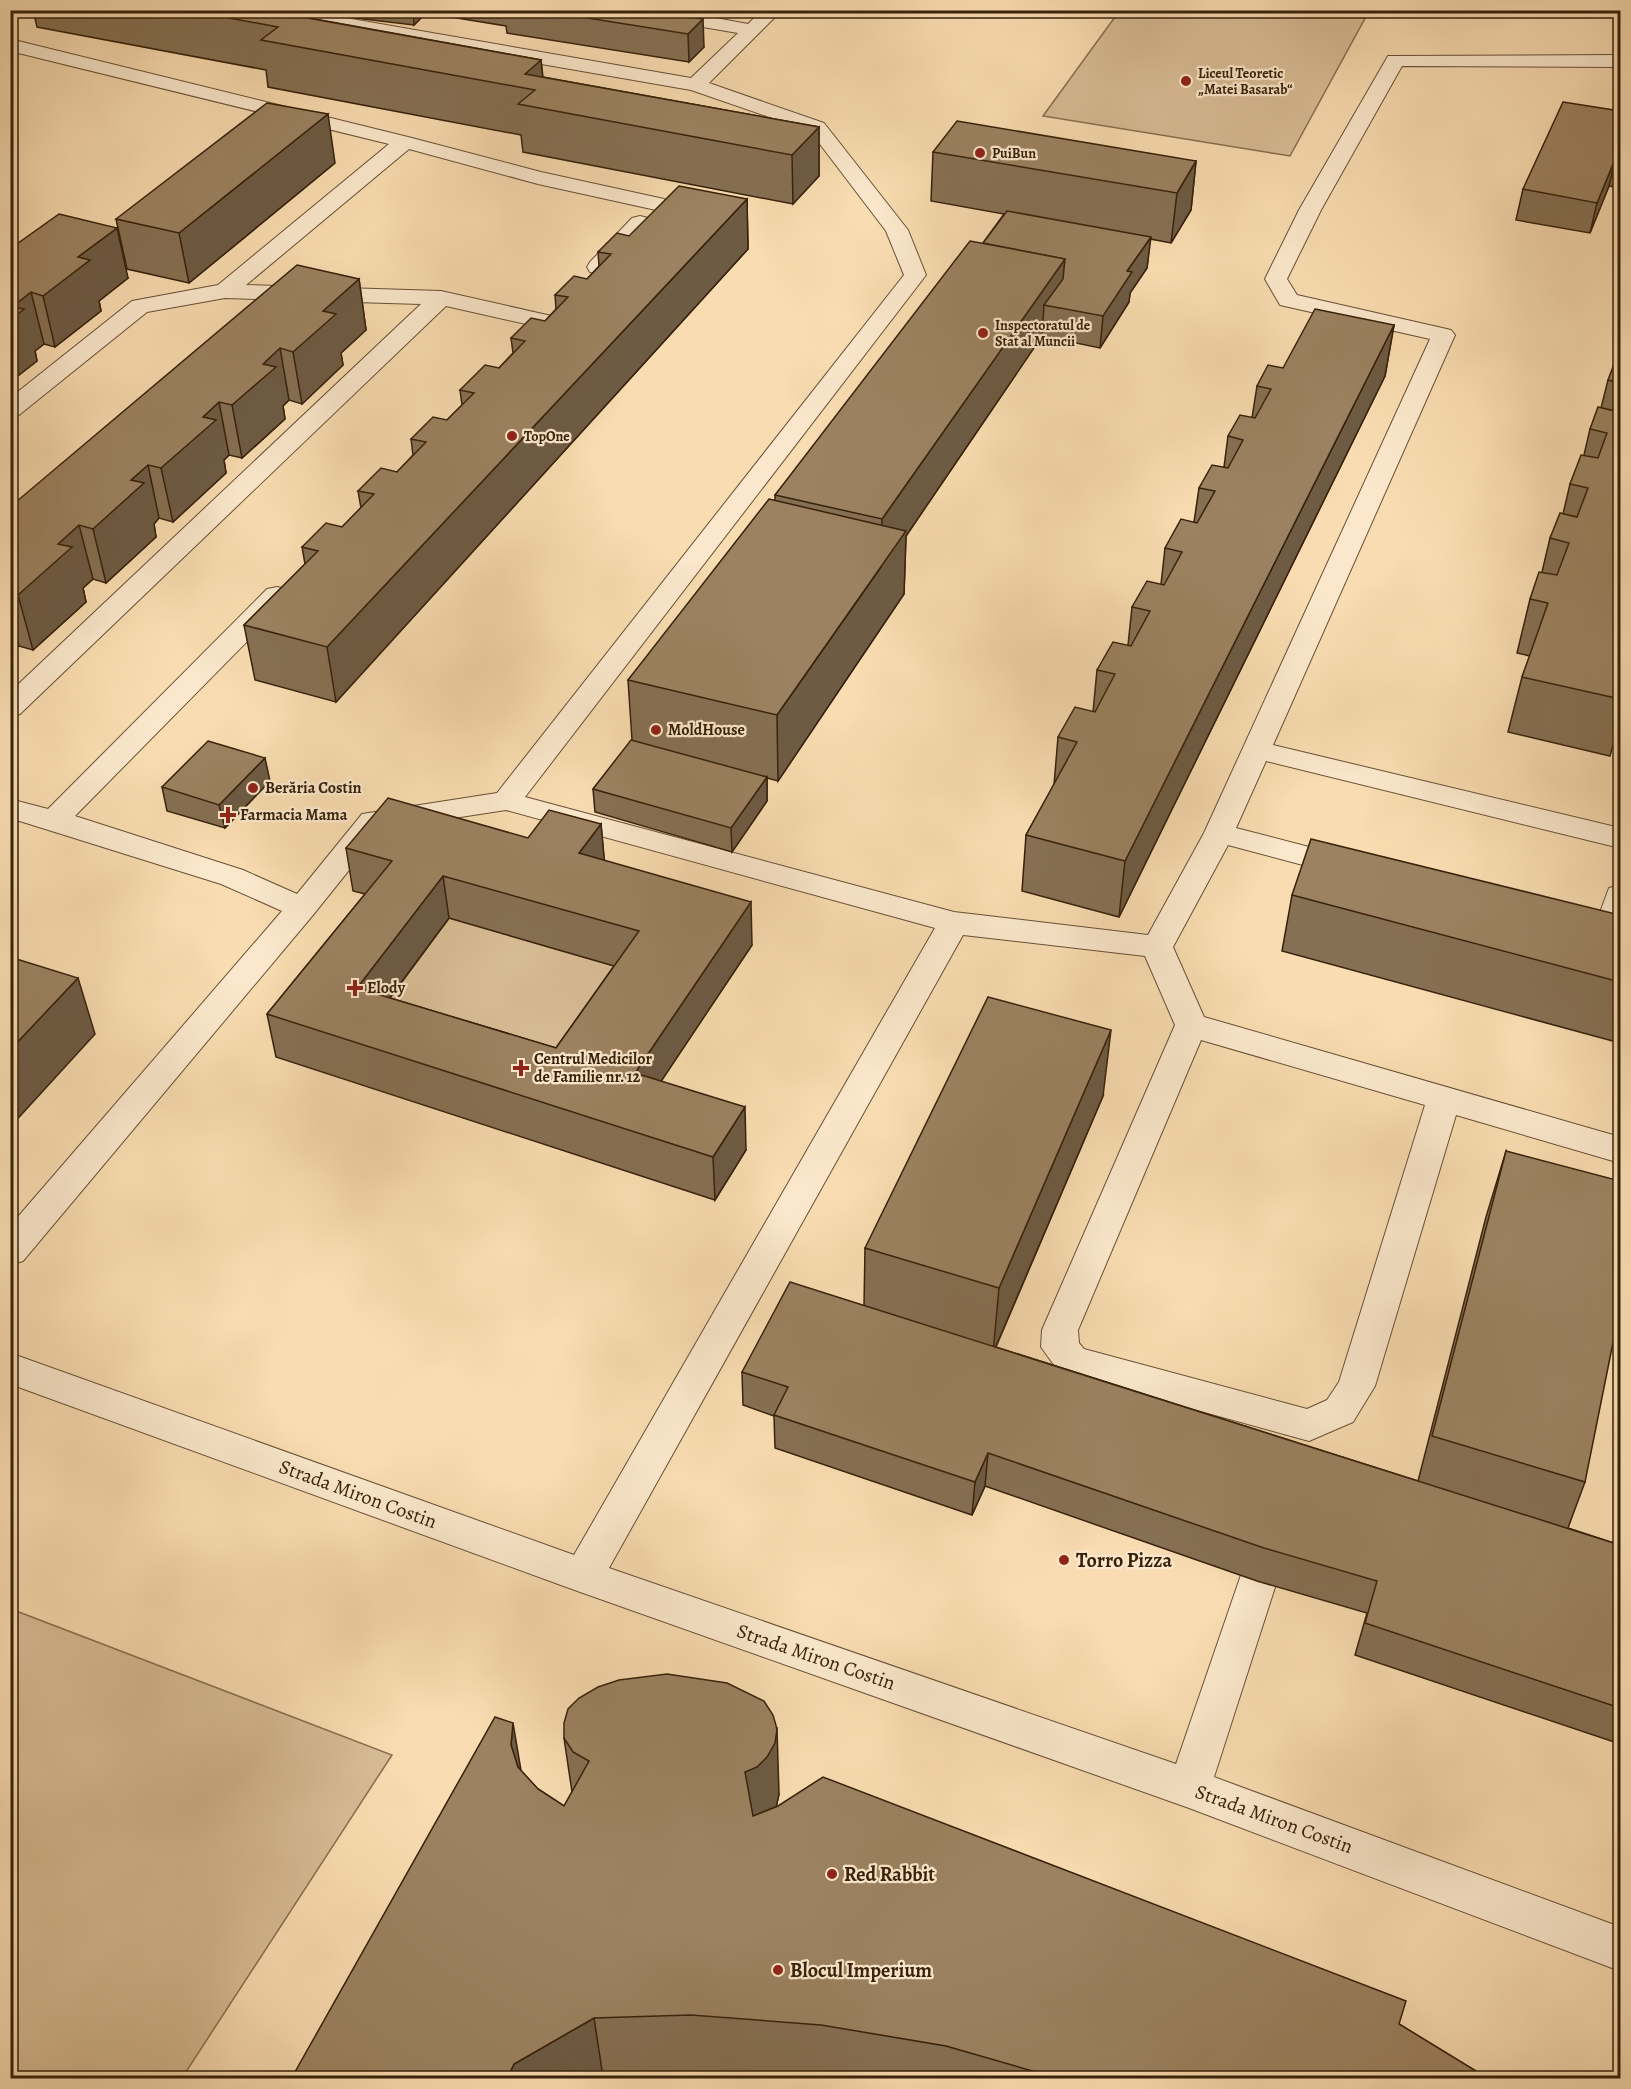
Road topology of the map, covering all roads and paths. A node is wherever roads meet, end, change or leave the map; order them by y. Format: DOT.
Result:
graph roads {
  1 [pos="264,10"];
  2 [pos="638,10"];
  3 [pos="774,10"];
  4 [pos="752,30"];
  5 [pos="10,45"];
  6 [pos="1620,60"];
  7 [pos="695,85"];
  8 [pos="405,141"];
  9 [pos="225,291"];
  10 [pos="441,298"];
  11 [pos="10,410"];
  12 [pos="297,575"];
  13 [pos="10,708"];
  14 [pos="1256,750"];
  15 [pos="506,801"];
  16 [pos="10,808"];
  17 [pos="54,820"];
  18 [pos="1219,833"];
  19 [pos="1620,838"];
  20 [pos="1379,875"];
  21 [pos="1620,895"];
  22 [pos="302,908"];
  23 [pos="954,923"];
  24 [pos="1604,934"];
  25 [pos="1157,947"];
  26 [pos="1191,1025"];
  27 [pos="1443,1099"];
  28 [pos="1620,1150"];
  29 [pos="10,1251"];
  30 [pos="10,1368"];
  31 [pos="583,1576"];
  32 [pos="1257,1581"];
  33 [pos="1189,1788"];
  34 [pos="1620,1949"];
  1 -- 7 [label="street"];
  2 -- 4 [label="street"];
  3 -- 4 [label="street"];
  4 -- 7 [label="street"];
  5 -- 8 [label="street"];
  6 -- 14 [label="street"];
  7 -- 15 [label="street"];
  8 -- 9 [label="street"];
  8 -- 10 [label="street"];
  9 -- 10 [label="street"];
  9 -- 11 [label="street"];
  10 -- 13 [label="street"];
  12 -- 17 [label="street"];
  14 -- 18 [label="street"];
  14 -- 19 [label="street"];
  15 -- 22 [label="street"];
  15 -- 23 [label="street"];
  16 -- 17 [label="street"];
  17 -- 22 [label="street"];
  18 -- 20 [label="street"];
  18 -- 25 [label="street"];
  21 -- 24 [label="street"];
  22 -- 29 [label="street"];
  23 -- 25 [label="street"];
  23 -- 31 [label="street"];
  25 -- 26 [label="street"];
  26 -- 27 [label="street"];
  26 -- 27 [label="street"];
  27 -- 28 [label="street"];
  30 -- 31 [label="street, Strada Miron Costin"];
  31 -- 33 [label="street, Strada Miron Costin"];
  32 -- 33 [label="street"];
  33 -- 34 [label="street, Strada Miron Costin"];
}
